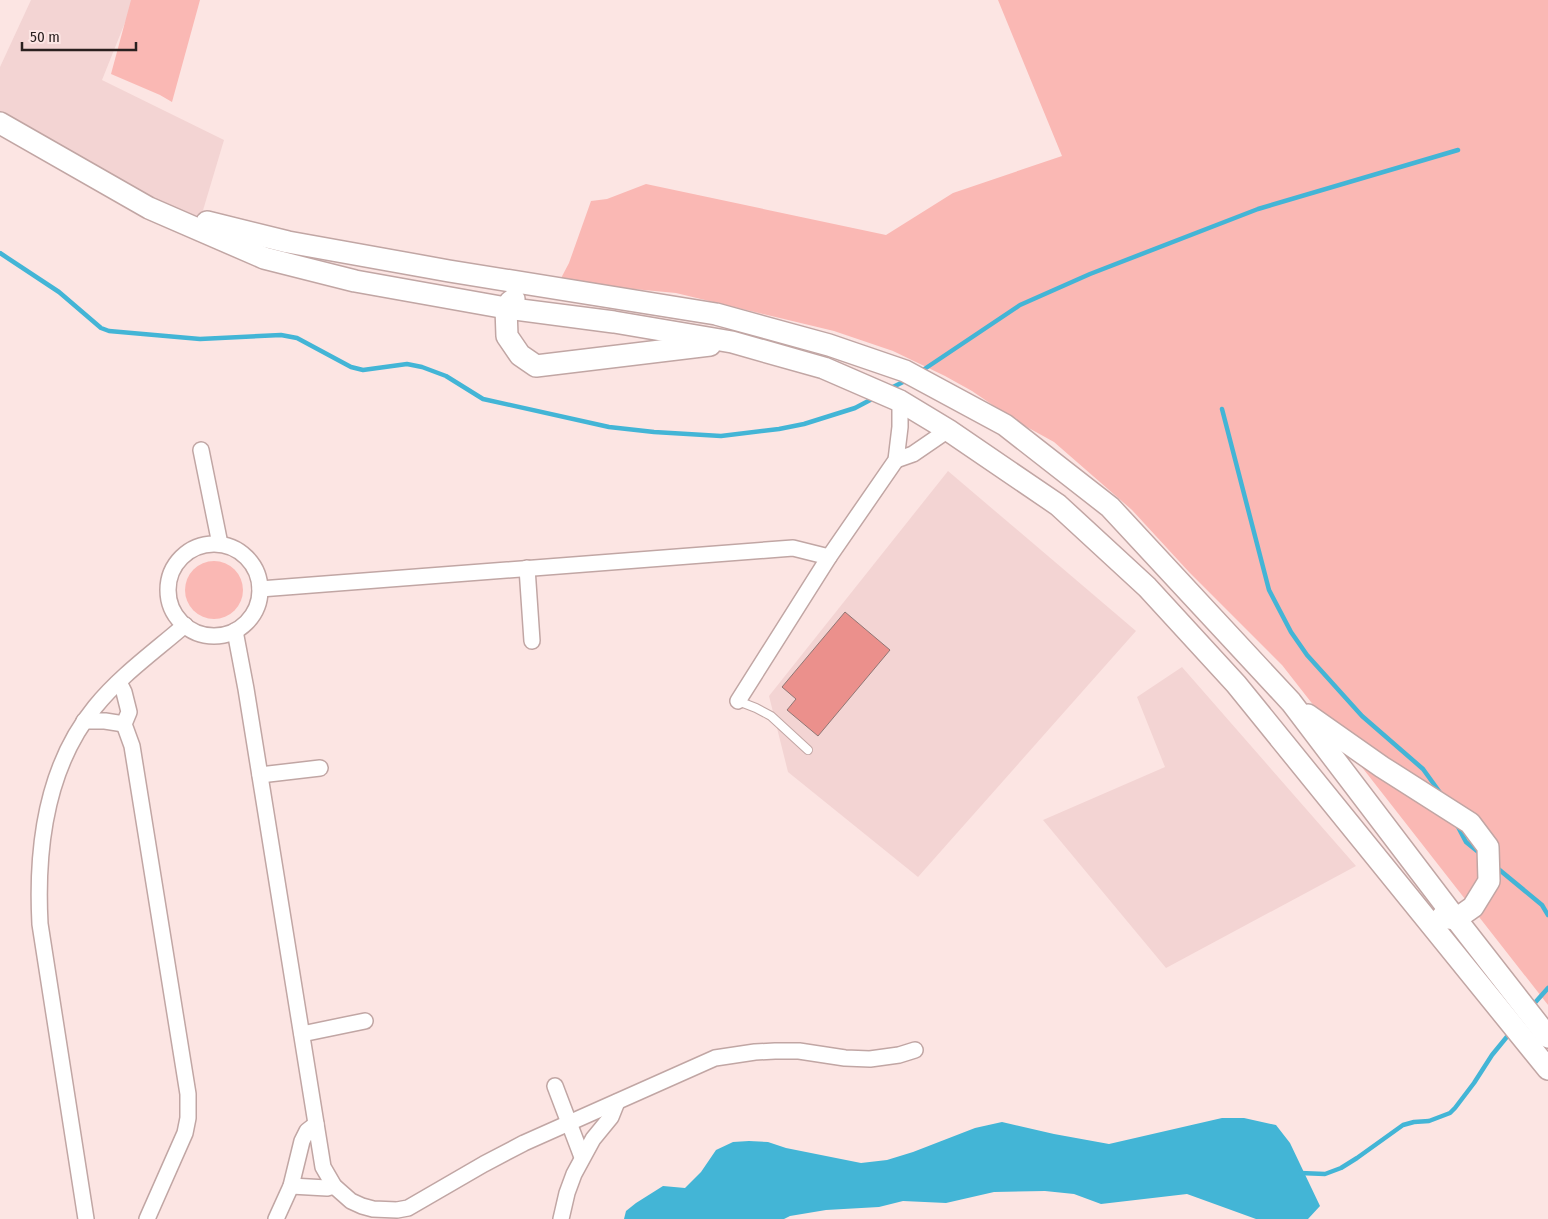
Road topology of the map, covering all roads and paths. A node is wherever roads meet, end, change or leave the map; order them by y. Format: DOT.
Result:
graph roads {
  1 [pos="0,123"];
  2 [pos="149,208"];
  3 [pos="617,299"];
  4 [pos="506,308"];
  5 [pos="732,342"];
  6 [pos="900,401"];
  7 [pos="948,430"];
  8 [pos="202,450"];
  9 [pos="896,460"];
  10 [pos="220,544"];
  11 [pos="829,557"];
  12 [pos="527,568"];
  13 [pos="260,589"];
  14 [pos="185,625"];
  15 [pos="235,631"];
  16 [pos="532,641"];
  17 [pos="119,682"];
  18 [pos="738,701"];
  19 [pos="1291,702"];
  20 [pos="84,721"];
  21 [pos="124,724"];
  22 [pos="808,750"];
  23 [pos="320,768"];
  24 [pos="260,775"];
  25 [pos="1342,813"];
  26 [pos="1456,919"];
  27 [pos="365,1021"];
  28 [pos="302,1034"];
  29 [pos="1548,1037"];
  30 [pos="915,1050"];
  31 [pos="1548,1069"];
  32 [pos="555,1086"];
  33 [pos="617,1102"];
  34 [pos="569,1122"];
  35 [pos="316,1124"];
  36 [pos="582,1157"];
  37 [pos="291,1186"];
  38 [pos="334,1186"];
  39 [pos="417,1203"];
  40 [pos="376,1214"];
  41 [pos="86,1219"];
  42 [pos="148,1219"];
  43 [pos="276,1219"];
  44 [pos="413,1219"];
  45 [pos="561,1219"];
  1 -- 2 [label="main road"];
  2 -- 3 [label="main road"];
  2 -- 4 [label="main road"];
  3 -- 4 [label="main road"];
  3 -- 19 [label="main road"];
  4 -- 5 [label="main road"];
  4 -- 5 [label="main road"];
  5 -- 6 [label="main road"];
  6 -- 7 [label="main road"];
  6 -- 9 [label="street"];
  7 -- 9 [label="street"];
  7 -- 25 [label="main road"];
  8 -- 10 [label="street"];
  9 -- 11 [label="street"];
  10 -- 13 [label="street"];
  10 -- 14 [label="street"];
  11 -- 12 [label="street"];
  11 -- 18 [label="street"];
  12 -- 13 [label="street"];
  12 -- 16 [label="street"];
  13 -- 15 [label="street"];
  14 -- 15 [label="street"];
  14 -- 17 [label="street"];
  15 -- 24 [label="street"];
  17 -- 20 [label="street"];
  17 -- 21 [label="street"];
  18 -- 22 [label="lane"];
  19 -- 26 [label="main road"];
  19 -- 26 [label="main road"];
  20 -- 21 [label="street"];
  20 -- 41 [label="street"];
  21 -- 42 [label="street"];
  23 -- 24 [label="street"];
  24 -- 28 [label="street"];
  25 -- 26 [label="main road"];
  25 -- 31 [label="main road"];
  26 -- 29 [label="main road"];
  27 -- 28 [label="street"];
  28 -- 35 [label="street"];
  30 -- 33 [label="street"];
  32 -- 34 [label="street"];
  33 -- 34 [label="street"];
  33 -- 36 [label="street"];
  34 -- 36 [label="street"];
  34 -- 39 [label="street"];
  35 -- 37 [label="street"];
  35 -- 38 [label="street"];
  36 -- 45 [label="street"];
  37 -- 38 [label="street"];
  37 -- 43 [label="street"];
  38 -- 40 [label="street"];
  39 -- 40 [label="street"];
  39 -- 44 [label="street"];
}
